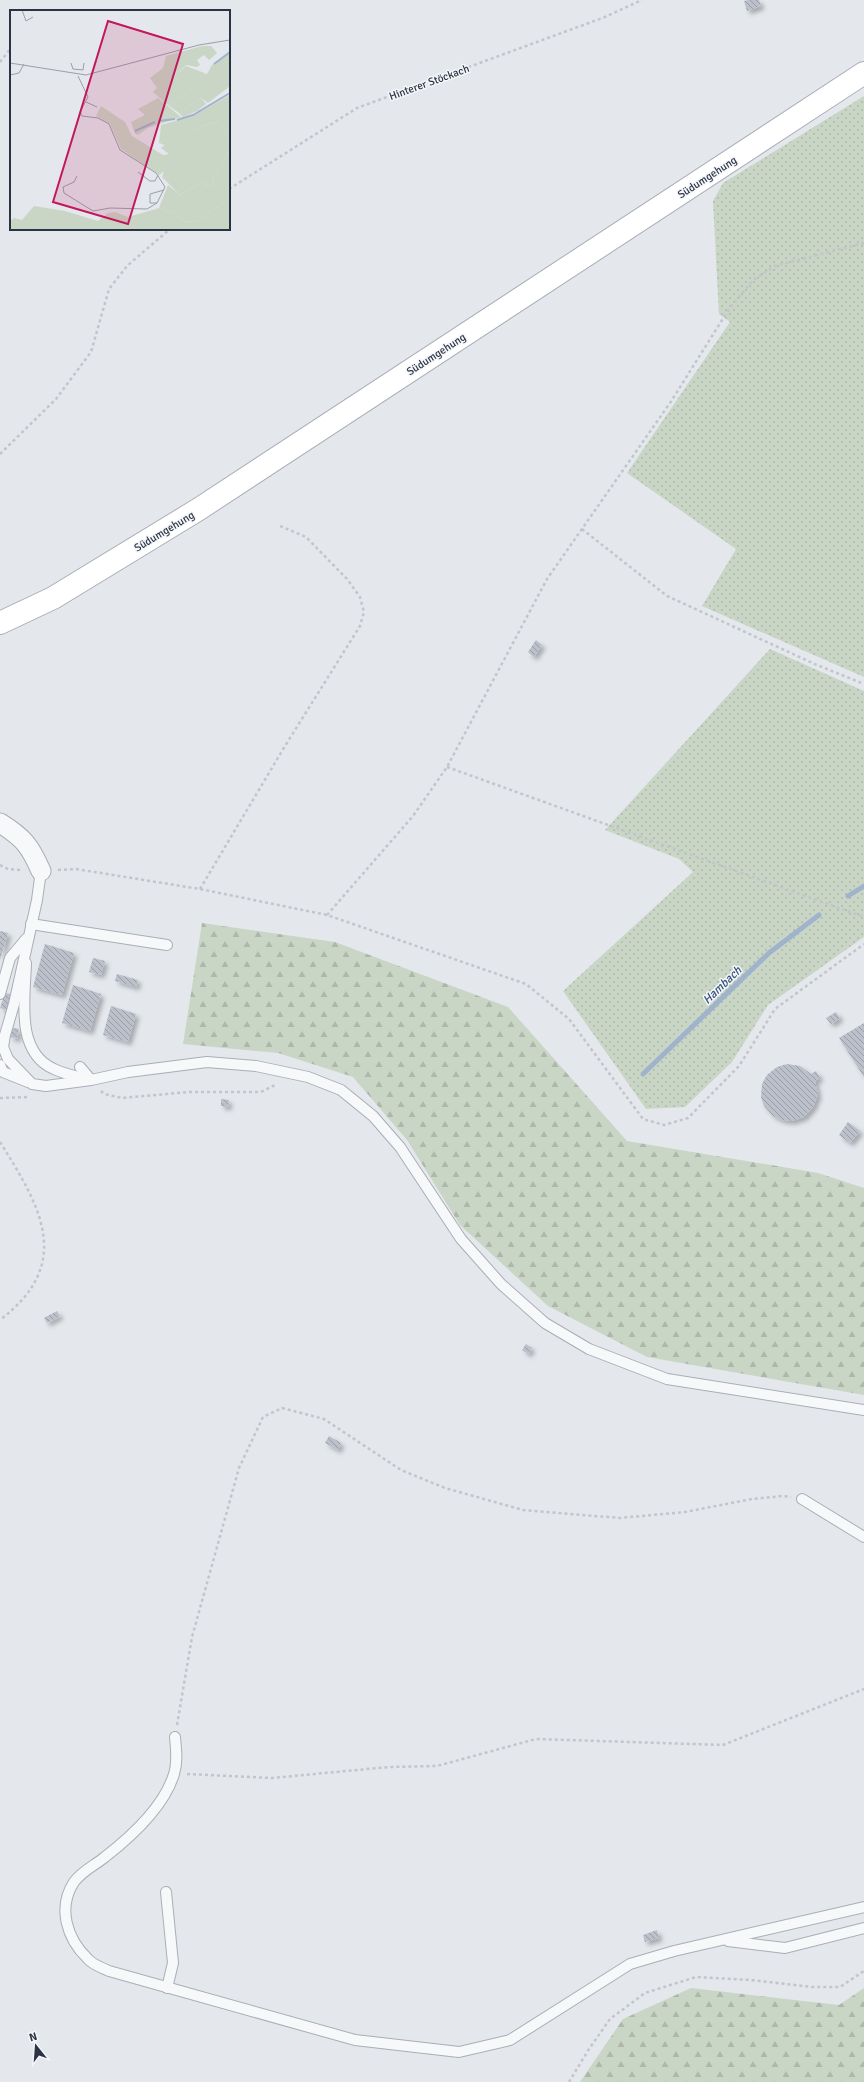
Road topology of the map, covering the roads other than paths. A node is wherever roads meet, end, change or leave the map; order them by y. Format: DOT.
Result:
graph roads {
  1 [pos="864,73"];
  2 [pos="0,623"];
  3 [pos="0,823"];
  4 [pos="41,871"];
  5 [pos="31,924"];
  6 [pos="27,937"];
  7 [pos="166,945"];
  8 [pos="0,994"];
  9 [pos="0,1065"];
  10 [pos="80,1067"];
  11 [pos="91,1080"];
  12 [pos="32,1084"];
  13 [pos="864,1410"];
  14 [pos="802,1499"];
  15 [pos="864,1537"];
  16 [pos="174,1737"];
  17 [pos="166,1892"];
  18 [pos="864,1907"];
  19 [pos="864,1928"];
  20 [pos="720,1940"];
  21 [pos="167,1988"];
  1 -- 2 [label="main road, Südumgehung"];
  3 -- 4 [label="street"];
  4 -- 5 [label="lane"];
  5 -- 6 [label="lane"];
  5 -- 7 [label="lane"];
  6 -- 8 [label="lane"];
  6 -- 11 [label="lane"];
  6 -- 12 [label="lane"];
  9 -- 12 [label="lane"];
  10 -- 11 [label="lane"];
  11 -- 12 [label="lane"];
  11 -- 13 [label="lane"];
  14 -- 15 [label="lane"];
  16 -- 21 [label="lane"];
  17 -- 21 [label="lane"];
  18 -- 20 [label="lane"];
  19 -- 20 [label="lane"];
  20 -- 21 [label="lane"];
}
